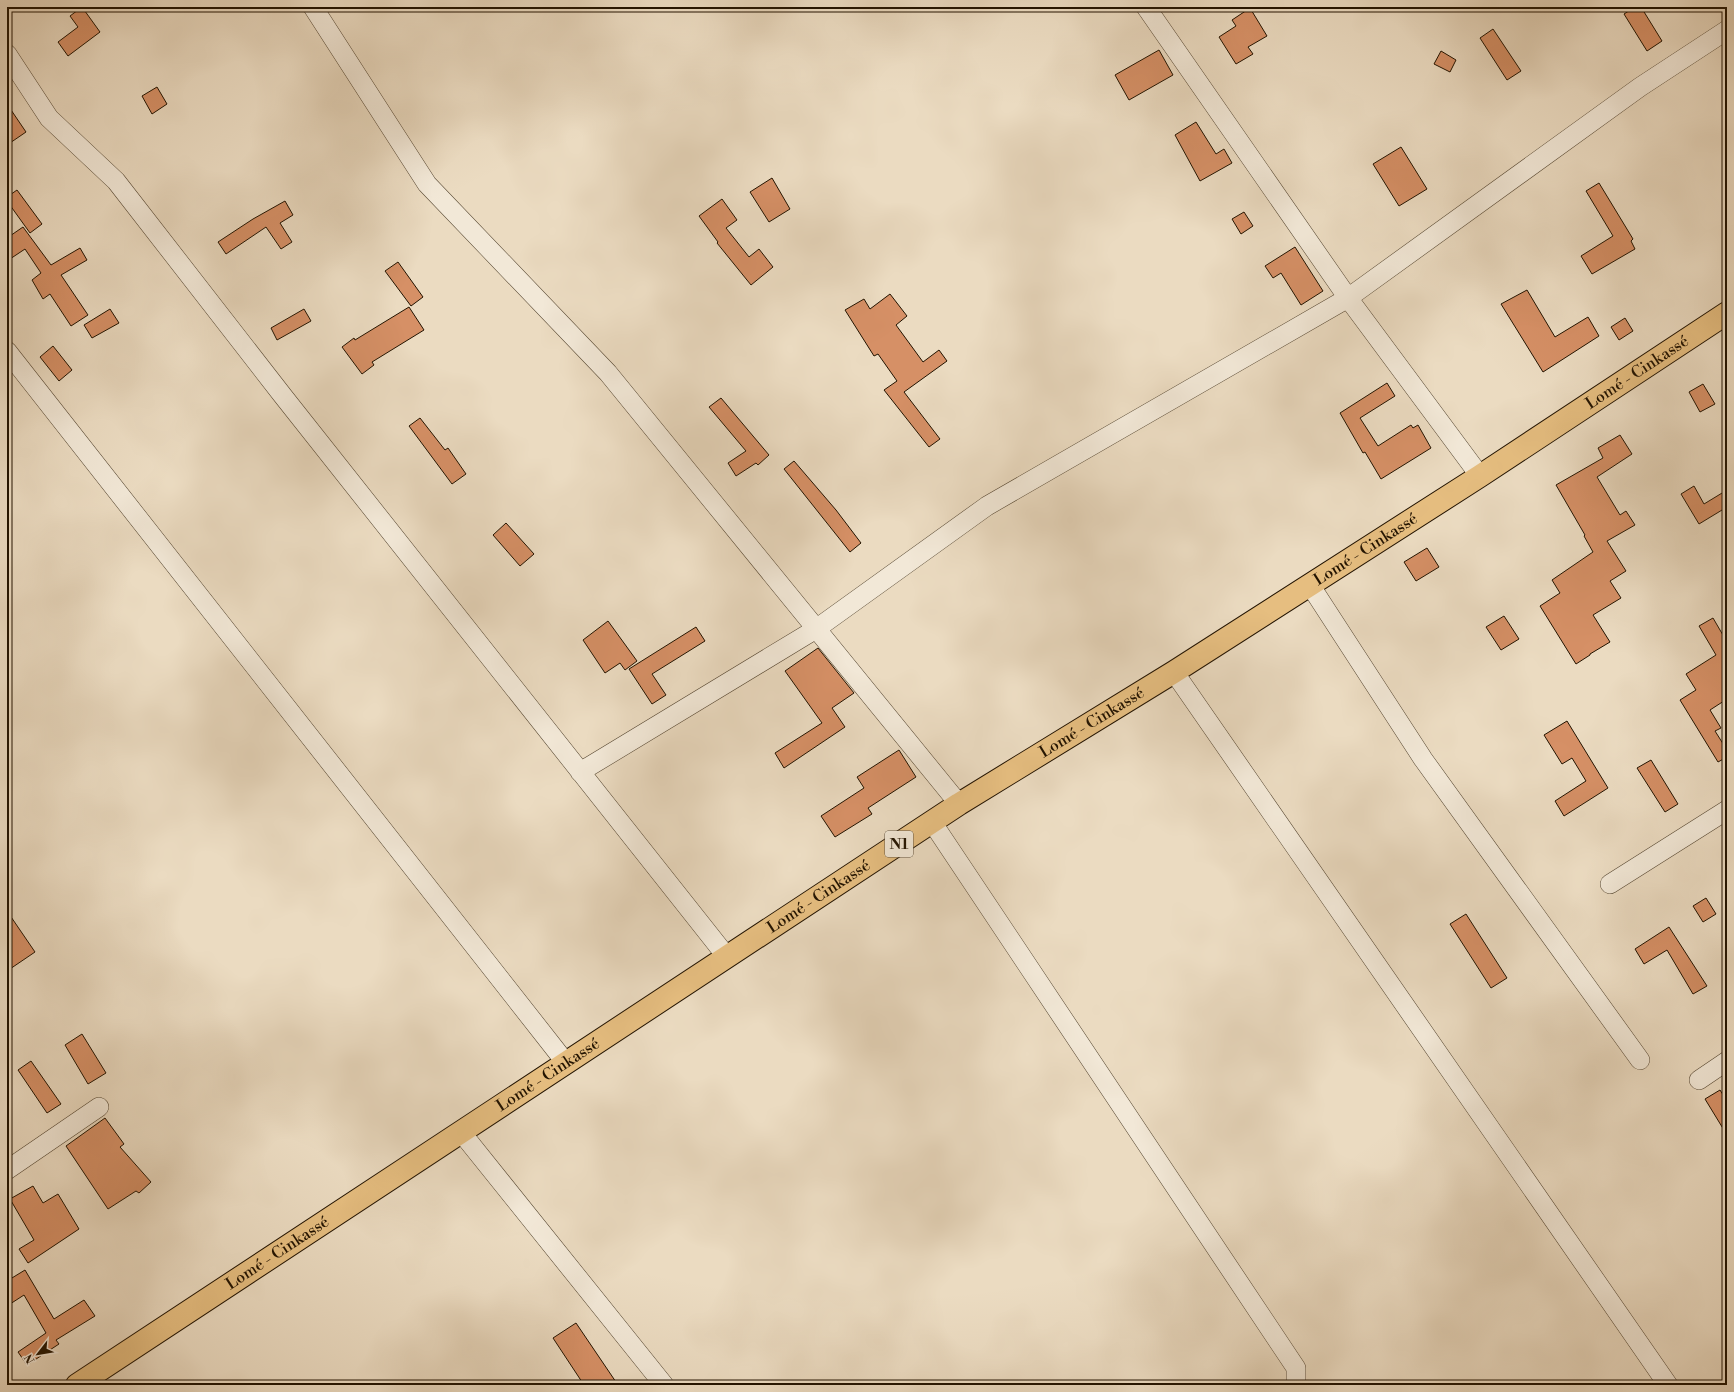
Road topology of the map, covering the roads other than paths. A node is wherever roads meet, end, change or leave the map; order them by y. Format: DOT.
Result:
graph roads {
  1 [pos="313,7"];
  2 [pos="1146,7"];
  3 [pos="1727,30"];
  4 [pos="7,54"];
  5 [pos="1348,298"];
  6 [pos="1727,313"];
  7 [pos="7,351"];
  8 [pos="1480,476"];
  9 [pos="1310,585"];
  10 [pos="816,629"];
  11 [pos="1174,672"];
  12 [pos="580,772"];
  13 [pos="959,804"];
  14 [pos="1727,810"];
  15 [pos="932,822"];
  16 [pos="1610,884"];
  17 [pos="727,957"];
  18 [pos="1640,1060"];
  19 [pos="1727,1061"];
  20 [pos="566,1063"];
  21 [pos="1699,1080"];
  22 [pos="98,1107"];
  23 [pos="462,1132"];
  24 [pos="7,1170"];
  25 [pos="77,1385"];
  26 [pos="664,1385"];
  27 [pos="1296,1385"];
  28 [pos="1668,1385"];
  1 -- 10 [label="street"];
  2 -- 5 [label="street"];
  3 -- 5 [label="street"];
  4 -- 12 [label="street"];
  5 -- 8 [label="street"];
  5 -- 10 [label="street"];
  6 -- 8 [label="highway, Lomé - Cinkassé / N1"];
  7 -- 20 [label="street"];
  8 -- 9 [label="highway, Lomé - Cinkassé / N1"];
  9 -- 11 [label="highway, Lomé - Cinkassé / N1"];
  9 -- 18 [label="street"];
  10 -- 12 [label="street"];
  10 -- 13 [label="street"];
  11 -- 13 [label="highway, Lomé - Cinkassé / N1"];
  11 -- 28 [label="street"];
  12 -- 17 [label="street"];
  13 -- 15 [label="highway, Lomé - Cinkassé / N1"];
  14 -- 16 [label="street"];
  15 -- 17 [label="highway, Lomé - Cinkassé / N1"];
  15 -- 27 [label="street"];
  17 -- 20 [label="highway, Lomé - Cinkassé / N1"];
  19 -- 21 [label="street"];
  20 -- 23 [label="highway, Lomé - Cinkassé / N1"];
  22 -- 24 [label="street"];
  23 -- 25 [label="highway, Lomé - Cinkassé / N1"];
  23 -- 26 [label="street"];
}
